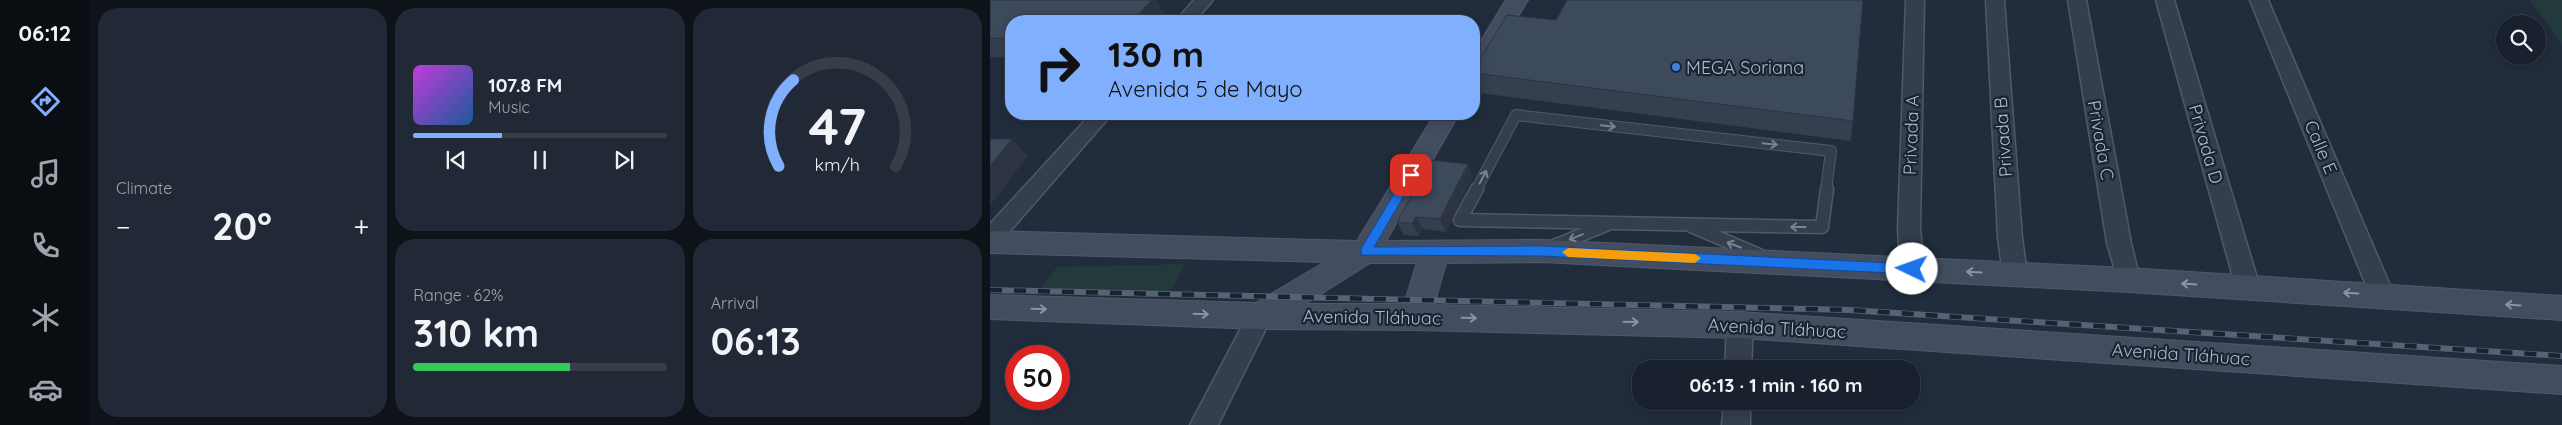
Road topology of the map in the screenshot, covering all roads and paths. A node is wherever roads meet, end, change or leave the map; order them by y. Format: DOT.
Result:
graph roads {
  1 [pos="1204,0"];
  2 [pos="1517,0"];
  3 [pos="1916,0"];
  4 [pos="1995,0"];
  5 [pos="2077,0"];
  6 [pos="2165,0"];
  7 [pos="2259,0"];
  8 [pos="1190,15"];
  9 [pos="1480,60"];
  10 [pos="1097,120"];
  11 [pos="1443,120"];
  12 [pos="1610,223"];
  13 [pos="1688,225"];
  14 [pos="990,241"];
  15 [pos="1542,251"];
  16 [pos="1365,252"];
  17 [pos="1434,253"];
  18 [pos="1779,262"];
  19 [pos="1912,269"];
  20 [pos="2015,274"];
  21 [pos="2128,280"];
  22 [pos="2248,288"];
  23 [pos="2382,295"];
  24 [pos="990,307"];
  25 [pos="2562,308"];
  26 [pos="1260,316"];
  27 [pos="1415,317"];
  28 [pos="1740,325"];
  29 [pos="1738,360"];
  30 [pos="2562,380"];
  31 [pos="1737,410"];
  32 [pos="1204,425"];
  33 [pos="1736,425"];
  1 -- 8 [label="street"];
  2 -- 9 [label="main road"];
  3 -- 19 [label="street, Privada A"];
  4 -- 20 [label="street, Privada B"];
  5 -- 21 [label="street, Privada C"];
  6 -- 22 [label="street, Privada D"];
  7 -- 23 [label="street, Calle E"];
  10 -- 14 [label="street"];
  11 -- 16 [label="main road"];
  12 -- 13 [label="lane"];
  12 -- 13 [label="lane, one-way"];
  12 -- 15 [label="lane, one-way"];
  18 -- 13 [label="lane, one-way"];
  14 -- 16 [label="main road"];
  15 -- 17 [label="main road"];
  15 -- 18 [label="main road"];
  16 -- 17 [label="main road"];
  16 -- 26 [label="main road"];
  17 -- 27 [label="main road"];
  18 -- 19 [label="main road"];
  20 -- 19 [label="main road, one-way"];
  20 -- 21 [label="main road"];
  22 -- 21 [label="main road, one-way"];
  23 -- 22 [label="main road, one-way"];
  25 -- 23 [label="main road, one-way"];
  24 -- 26 [label="main road, Avenida Tláhuac, one-way"];
  26 -- 27 [label="main road, Avenida Tláhuac"];
  26 -- 32 [label="street"];
  27 -- 28 [label="main road, Avenida Tláhuac, one-way"];
  28 -- 29 [label="street"];
  28 -- 30 [label="main road, Avenida Tláhuac"];
  31 -- 33 [label="street"];
}
